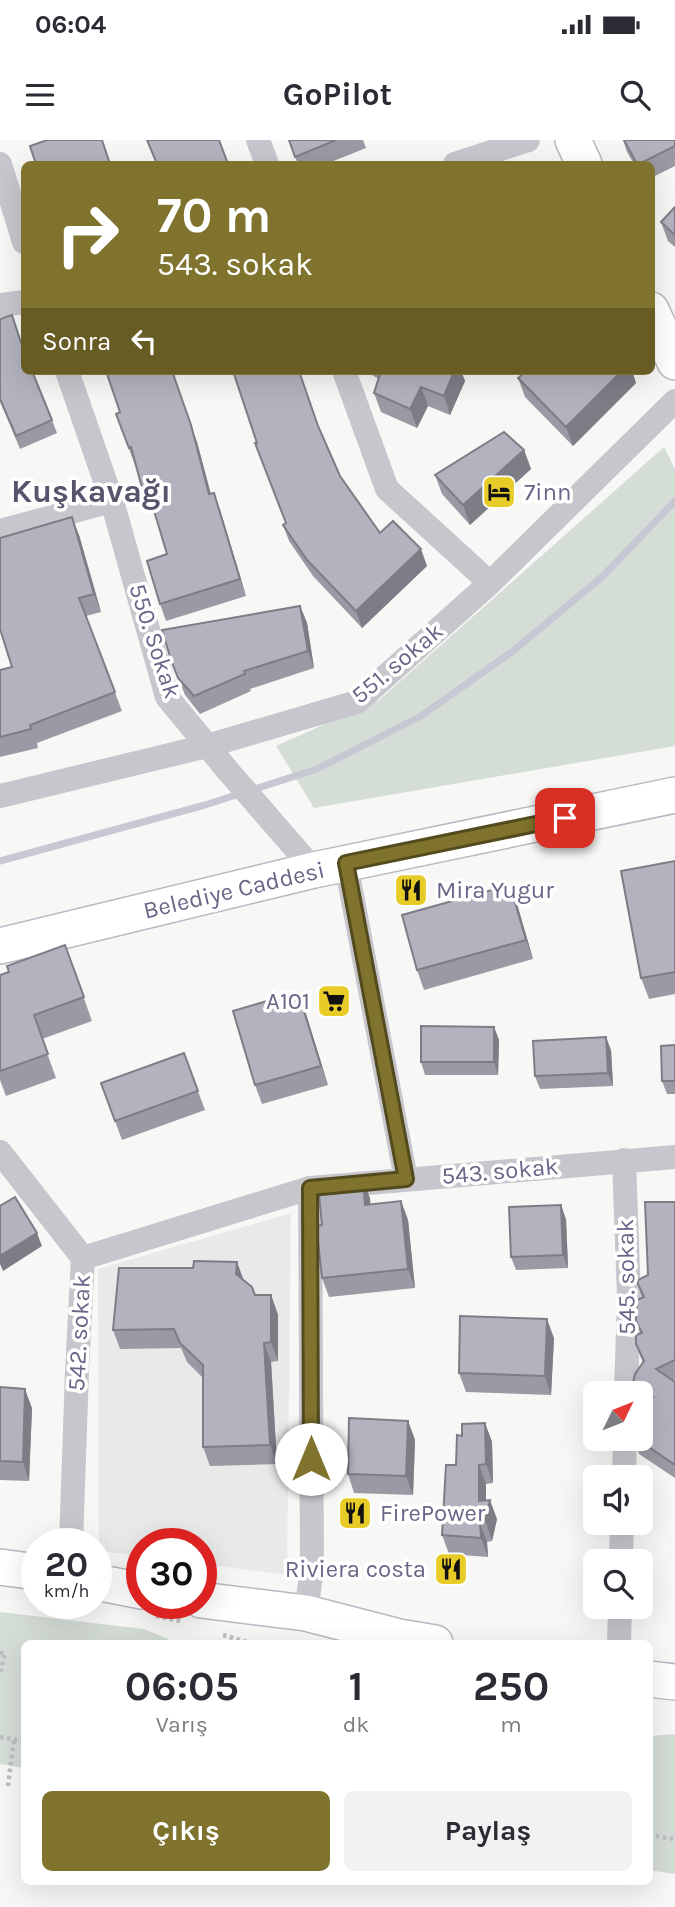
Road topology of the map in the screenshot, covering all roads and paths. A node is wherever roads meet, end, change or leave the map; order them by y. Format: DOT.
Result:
graph roads {
  1 [pos="258,140"];
  2 [pos="528,140"];
  3 [pos="573,140"];
  4 [pos="266,161"];
  5 [pos="464,161"];
  6 [pos="583,161"];
  7 [pos="0,164"];
  8 [pos="21,232"];
  9 [pos="21,302"];
  10 [pos="0,305"];
  11 [pos="655,319"];
  12 [pos="675,362"];
  13 [pos="68,375"];
  14 [pos="345,375"];
  15 [pos="675,401"];
  16 [pos="112,501"];
  17 [pos="0,531"];
  18 [pos="490,583"];
  19 [pos="207,746"];
  20 [pos="675,795"];
  21 [pos="0,796"];
  22 [pos="330,867"];
  23 [pos="0,946"];
  24 [pos="0,1152"];
  25 [pos="675,1157"];
  26 [pos="624,1160"];
  27 [pos="406,1179"];
  28 [pos="310,1188"];
  29 [pos="83,1258"];
  30 [pos="626,1381"];
  31 [pos="72,1528"];
  32 [pos="0,1567"];
  33 [pos="21,1570"];
  34 [pos="217,1602"];
  35 [pos="306,1613"];
  36 [pos="620,1619"];
  37 [pos="417,1640"];
  38 [pos="619,1640"];
  39 [pos="0,1653"];
  40 [pos="0,1673"];
  41 [pos="653,1679"];
  42 [pos="675,1682"];
  43 [pos="0,1737"];
  44 [pos="14,1739"];
  45 [pos="21,1740"];
  46 [pos="8,1786"];
  47 [pos="653,1836"];
  48 [pos="675,1839"];
  1 -- 4 [label="street"];
  2 -- 5 [label="street"];
  3 -- 6 [label="main road"];
  7 -- 8 [label="street"];
  9 -- 10 [label="street"];
  11 -- 12 [label="main road"];
  13 -- 16 [label="street, 550. Sokak"];
  14 -- 18 [label="street"];
  15 -- 18 [label="street, 551. sokak"];
  16 -- 17 [label="street"];
  16 -- 19 [label="street, 550. Sokak"];
  18 -- 19 [label="street, 551. sokak"];
  19 -- 21 [label="street, 551. sokak"];
  19 -- 22 [label="street, 550. Sokak"];
  20 -- 22 [label="main road, Belediye Caddesi"];
  22 -- 23 [label="main road, Belediye Caddesi"];
  22 -- 27 [label="street"];
  24 -- 29 [label="street, 542. sokak"];
  25 -- 26 [label="street, 543. sokak"];
  26 -- 27 [label="street, 543. sokak"];
  26 -- 30 [label="street, 545. sokak"];
  27 -- 28 [label="street, 543. sokak"];
  28 -- 29 [label="street, 543. sokak"];
  28 -- 35 [label="street"];
  29 -- 31 [label="street, 542. sokak"];
  32 -- 33 [label="main road"];
  34 -- 35 [label="main road"];
  35 -- 37 [label="main road"];
  36 -- 38 [label="street"];
  39 -- 40 [label="path"];
  41 -- 42 [label="main road"];
  43 -- 44 [label="path"];
  44 -- 45 [label="path"];
  44 -- 46 [label="path"];
  47 -- 48 [label="path"];
}
